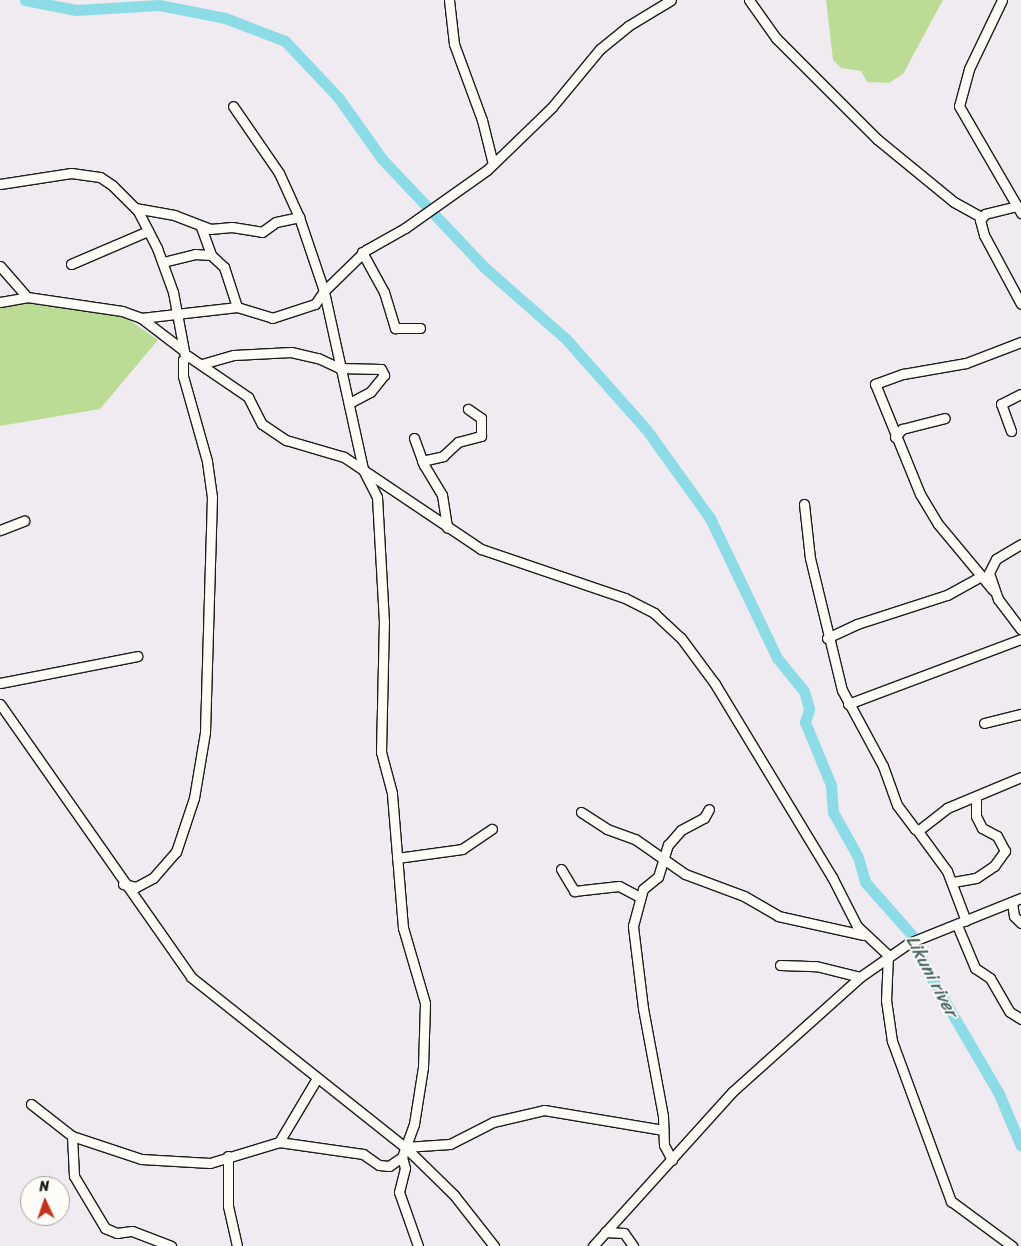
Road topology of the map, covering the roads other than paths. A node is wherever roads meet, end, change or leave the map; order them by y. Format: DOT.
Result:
graph roads {
  1 [pos="449,0"];
  2 [pos="671,0"];
  3 [pos="749,0"];
  4 [pos="1002,0"];
  5 [pos="233,106"];
  6 [pos="493,164"];
  7 [pos="0,184"];
  8 [pos="135,208"];
  9 [pos="1019,209"];
  10 [pos="299,217"];
  11 [pos="980,217"];
  12 [pos="201,227"];
  13 [pos="148,231"];
  14 [pos="362,252"];
  15 [pos="211,255"];
  16 [pos="163,262"];
  17 [pos="71,264"];
  18 [pos="0,266"];
  19 [pos="324,291"];
  20 [pos="27,297"];
  21 [pos="0,302"];
  22 [pos="1021,304"];
  23 [pos="237,307"];
  24 [pos="177,315"];
  25 [pos="141,318"];
  26 [pos="420,328"];
  27 [pos="1021,342"];
  28 [pos="184,353"];
  29 [pos="202,364"];
  30 [pos="339,368"];
  31 [pos="1021,394"];
  32 [pos="349,403"];
  33 [pos="468,409"];
  34 [pos="945,418"];
  35 [pos="1011,431"];
  36 [pos="895,437"];
  37 [pos="414,438"];
  38 [pos="422,461"];
  39 [pos="363,470"];
  40 [pos="804,504"];
  41 [pos="24,521"];
  42 [pos="448,528"];
  43 [pos="0,530"];
  44 [pos="1021,544"];
  45 [pos="981,576"];
  46 [pos="993,590"];
  47 [pos="1021,629"];
  48 [pos="827,638"];
  49 [pos="1021,639"];
  50 [pos="136,656"];
  51 [pos="0,683"];
  52 [pos="0,704"];
  53 [pos="848,704"];
  54 [pos="1021,714"];
  55 [pos="984,723"];
  56 [pos="1021,777"];
  57 [pos="976,798"];
  58 [pos="709,809"];
  59 [pos="581,812"];
  60 [pos="492,828"];
  61 [pos="917,830"];
  62 [pos="397,858"];
  63 [pos="666,861"];
  64 [pos="561,869"];
  65 [pos="953,882"];
  66 [pos="123,884"];
  67 [pos="640,897"];
  68 [pos="1021,898"];
  69 [pos="1012,902"];
  70 [pos="961,923"];
  71 [pos="1021,923"];
  72 [pos="863,934"];
  73 [pos="888,955"];
  74 [pos="780,965"];
  75 [pos="860,978"];
  76 [pos="1021,1019"];
  77 [pos="316,1080"];
  78 [pos="31,1104"];
  79 [pos="663,1130"];
  80 [pos="72,1136"];
  81 [pos="279,1142"];
  82 [pos="405,1147"];
  83 [pos="228,1156"];
  84 [pos="402,1157"];
  85 [pos="672,1160"];
  86 [pos="605,1232"];
  87 [pos="171,1246"];
  88 [pos="237,1246"];
  89 [pos="418,1246"];
  90 [pos="494,1246"];
  91 [pos="593,1246"];
  92 [pos="633,1246"];
  93 [pos="1012,1246"];
  1 -- 6 [label="street"];
  2 -- 6 [label="street"];
  3 -- 11 [label="street"];
  4 -- 9 [label="street"];
  5 -- 10 [label="street"];
  6 -- 14 [label="street"];
  7 -- 8 [label="street"];
  8 -- 12 [label="street"];
  8 -- 13 [label="street"];
  9 -- 11 [label="street"];
  10 -- 12 [label="street"];
  10 -- 19 [label="street"];
  11 -- 22 [label="street"];
  12 -- 15 [label="street"];
  13 -- 16 [label="street"];
  13 -- 17 [label="street"];
  14 -- 19 [label="street"];
  14 -- 26 [label="street"];
  15 -- 16 [label="street"];
  15 -- 23 [label="street"];
  16 -- 24 [label="street"];
  18 -- 20 [label="street"];
  19 -- 23 [label="street"];
  19 -- 30 [label="street"];
  20 -- 21 [label="street"];
  20 -- 25 [label="street"];
  23 -- 24 [label="street"];
  24 -- 25 [label="street"];
  24 -- 28 [label="street"];
  25 -- 28 [label="street"];
  27 -- 36 [label="street"];
  28 -- 29 [label="street"];
  28 -- 66 [label="street"];
  29 -- 30 [label="street"];
  29 -- 39 [label="street"];
  30 -- 32 [label="street"];
  30 -- 32 [label="street"];
  31 -- 35 [label="street"];
  32 -- 39 [label="street"];
  33 -- 38 [label="street"];
  34 -- 36 [label="street"];
  36 -- 45 [label="street"];
  37 -- 38 [label="street"];
  38 -- 42 [label="street"];
  39 -- 42 [label="street"];
  39 -- 62 [label="street"];
  40 -- 48 [label="street"];
  41 -- 43 [label="street"];
  42 -- 72 [label="street"];
  44 -- 46 [label="street"];
  45 -- 46 [label="street"];
  45 -- 48 [label="street"];
  46 -- 47 [label="street"];
  48 -- 53 [label="street"];
  49 -- 53 [label="street"];
  50 -- 51 [label="street"];
  52 -- 66 [label="street"];
  53 -- 61 [label="street"];
  54 -- 55 [label="street"];
  56 -- 57 [label="street"];
  57 -- 61 [label="street"];
  57 -- 65 [label="street"];
  58 -- 63 [label="street"];
  59 -- 63 [label="street"];
  60 -- 62 [label="street"];
  61 -- 65 [label="street"];
  62 -- 82 [label="street"];
  63 -- 67 [label="street"];
  63 -- 72 [label="street"];
  64 -- 67 [label="street"];
  65 -- 70 [label="street"];
  66 -- 77 [label="street"];
  67 -- 79 [label="street"];
  68 -- 69 [label="street"];
  69 -- 70 [label="street"];
  69 -- 71 [label="street"];
  70 -- 73 [label="street"];
  70 -- 76 [label="street"];
  72 -- 73 [label="street"];
  73 -- 75 [label="street"];
  73 -- 93 [label="street"];
  74 -- 75 [label="street"];
  75 -- 85 [label="street"];
  77 -- 81 [label="street"];
  77 -- 82 [label="street"];
  78 -- 80 [label="street"];
  79 -- 82 [label="street"];
  79 -- 85 [label="street"];
  80 -- 83 [label="street"];
  80 -- 87 [label="street"];
  81 -- 83 [label="street"];
  81 -- 84 [label="street"];
  82 -- 84 [label="street"];
  82 -- 90 [label="street"];
  83 -- 88 [label="street"];
  84 -- 89 [label="street"];
  85 -- 86 [label="street"];
  86 -- 91 [label="street"];
  86 -- 92 [label="street"];
}
